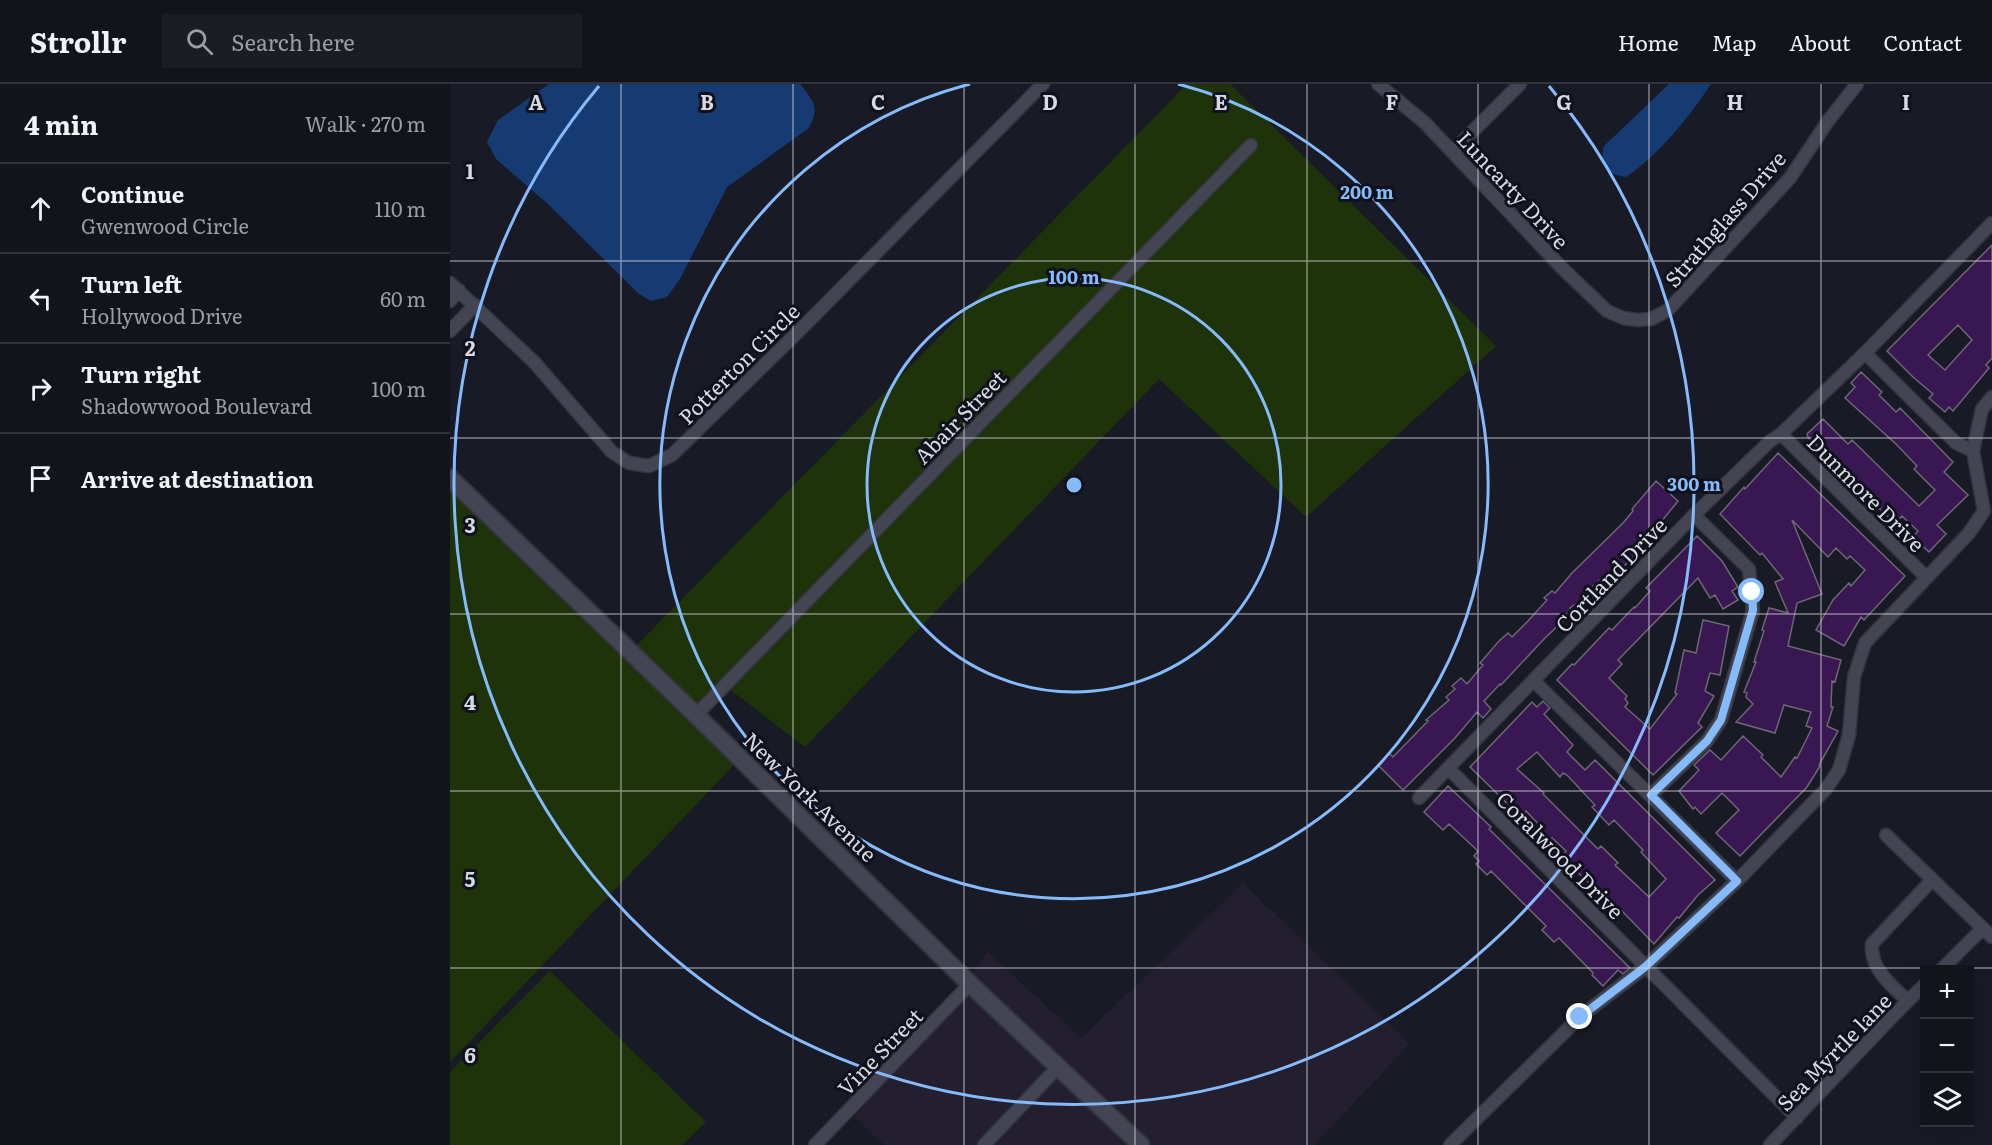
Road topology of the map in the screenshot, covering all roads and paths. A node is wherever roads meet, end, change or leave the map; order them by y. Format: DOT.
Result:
graph roads {
  1 [pos="1043,84"];
  2 [pos="1378,84"];
  3 [pos="1520,84"];
  4 [pos="1857,84"];
  5 [pos="1251,145"];
  6 [pos="1452,152"];
  7 [pos="1989,226"];
  8 [pos="455,286"];
  9 [pos="450,301"];
  10 [pos="475,305"];
  11 [pos="1623,318"];
  12 [pos="450,331"];
  13 [pos="1865,353"];
  14 [pos="1992,397"];
  15 [pos="1781,434"];
  16 [pos="1973,451"];
  17 [pos="450,478"];
  18 [pos="1988,512"];
  19 [pos="1694,515"];
  20 [pos="1926,577"];
  21 [pos="1534,681"];
  22 [pos="696,715"];
  23 [pos="1449,769"];
  24 [pos="1651,795"];
  25 [pos="1419,798"];
  26 [pos="1886,836"];
  27 [pos="1932,880"];
  28 [pos="1737,881"];
  29 [pos="1988,933"];
  30 [pos="1946,965"];
  31 [pos="1645,967"];
  32 [pos="970,984"];
  33 [pos="1920,989"];
  34 [pos="1908,1001"];
  35 [pos="1058,1067"];
  36 [pos="1797,1118"];
  37 [pos="815,1145"];
  38 [pos="984,1145"];
  39 [pos="1141,1145"];
  40 [pos="1450,1145"];
  41 [pos="1770,1145"];
  1 -- 10 [label="street, Potterton Circle"];
  2 -- 6 [label="street, Luncarty Drive"];
  3 -- 6 [label="street"];
  4 -- 11 [label="street, Strathglass Drive"];
  5 -- 22 [label="street, Abair Street"];
  6 -- 11 [label="street, Luncarty Drive"];
  7 -- 13 [label="street, Cortland Drive"];
  8 -- 9 [label="street"];
  8 -- 10 [label="street, Potterton Circle"];
  10 -- 12 [label="street"];
  13 -- 15 [label="street, Cortland Drive"];
  13 -- 16 [label="street"];
  14 -- 16 [label="street"];
  15 -- 19 [label="street, Cortland Drive"];
  15 -- 20 [label="street, Dunmore Drive"];
  16 -- 18 [label="street"];
  17 -- 22 [label="street, New York Avenue"];
  18 -- 20 [label="street"];
  19 -- 21 [label="street, Cortland Drive"];
  19 -- 24 [label="street"];
  20 -- 28 [label="street"];
  21 -- 23 [label="street, Cortland Drive"];
  21 -- 24 [label="street"];
  22 -- 32 [label="street, New York Avenue"];
  23 -- 25 [label="street, Cortland Drive"];
  23 -- 31 [label="street, Coralwood Drive"];
  24 -- 28 [label="street"];
  26 -- 27 [label="street"];
  27 -- 29 [label="street"];
  27 -- 34 [label="street"];
  28 -- 31 [label="street"];
  29 -- 30 [label="street"];
  31 -- 36 [label="street, Coralwood Drive"];
  31 -- 40 [label="street"];
  32 -- 35 [label="street, New York Avenue"];
  32 -- 37 [label="street, Vine Street"];
  33 -- 34 [label="street, Sea Myrtle lane"];
  34 -- 36 [label="street, Sea Myrtle lane"];
  35 -- 38 [label="street"];
  35 -- 39 [label="street, New York Avenue"];
  36 -- 41 [label="street, Sea Myrtle lane"];
}
